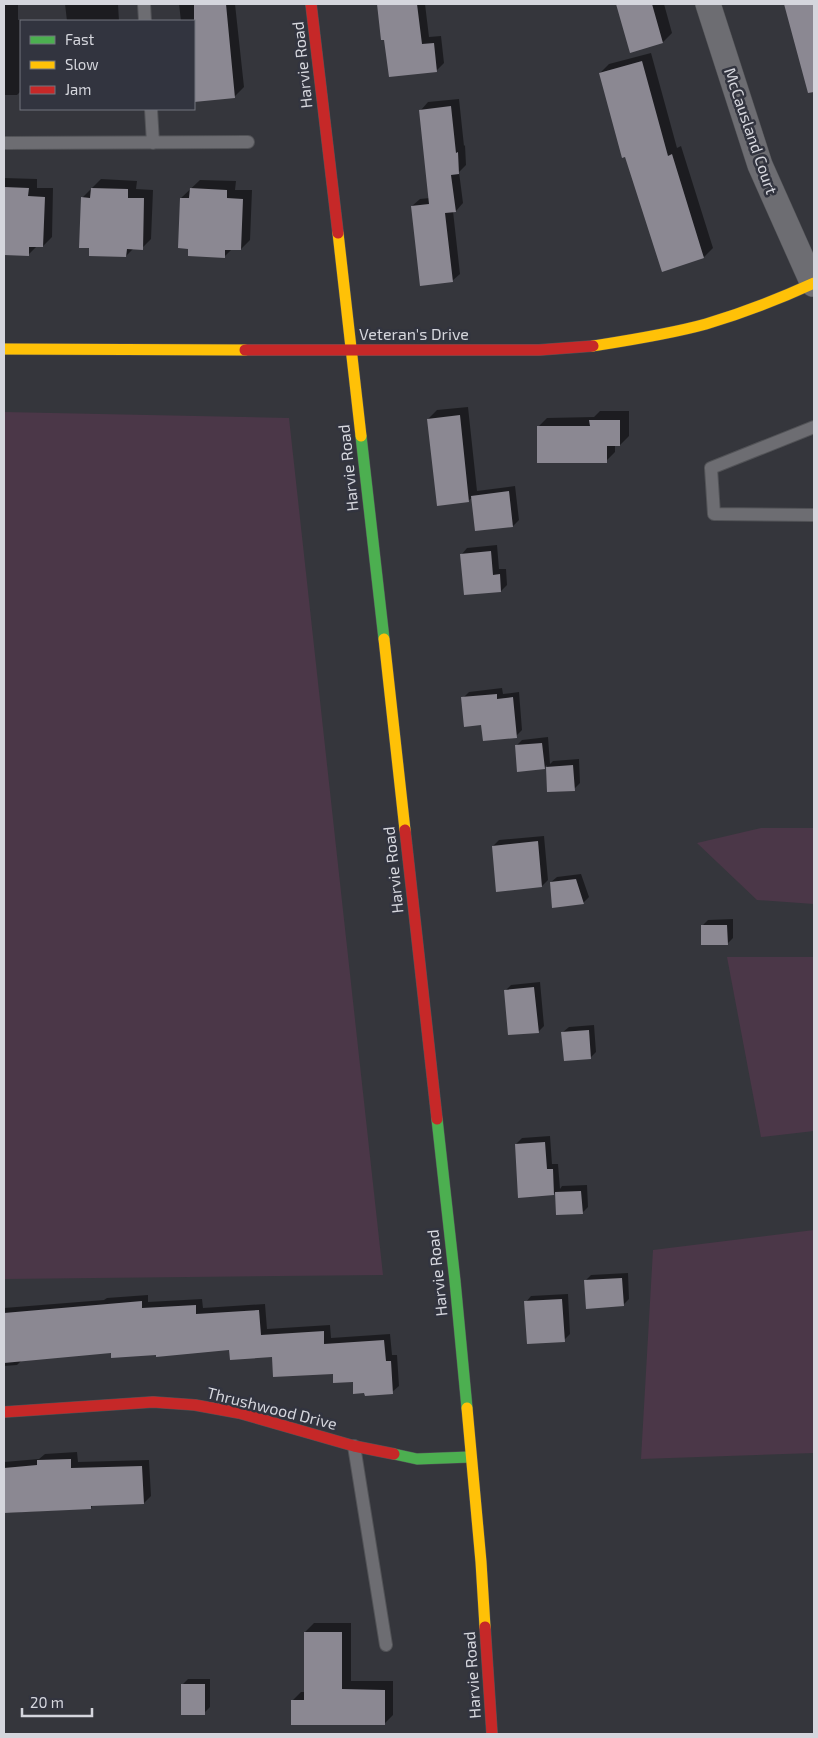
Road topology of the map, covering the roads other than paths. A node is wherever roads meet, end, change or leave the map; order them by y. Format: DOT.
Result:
graph roads {
  1 [pos="144,4"];
  2 [pos="311,4"];
  3 [pos="708,4"];
  4 [pos="145,20"];
  5 [pos="151,110"];
  6 [pos="248,142"];
  7 [pos="4,143"];
  8 [pos="153,143"];
  9 [pos="813,283"];
  10 [pos="4,350"];
  11 [pos="352,351"];
  12 [pos="814,428"];
  13 [pos="814,515"];
  14 [pos="4,1412"];
  15 [pos="354,1446"];
  16 [pos="470,1457"];
  17 [pos="386,1645"];
  18 [pos="492,1734"];
  1 -- 4 [label="lane"];
  2 -- 11 [label="street, Harvie Road"];
  3 -- 9 [label="street, McCausland Court"];
  5 -- 8 [label="lane"];
  6 -- 8 [label="lane"];
  7 -- 8 [label="lane"];
  9 -- 11 [label="street, Veteran's Drive"];
  10 -- 11 [label="street, Veteran's Drive"];
  11 -- 16 [label="street, Harvie Road"];
  12 -- 13 [label="lane"];
  14 -- 15 [label="street, Thrushwood Drive"];
  15 -- 16 [label="street, Thrushwood Drive"];
  15 -- 17 [label="lane"];
  16 -- 18 [label="street, Harvie Road"];
}
